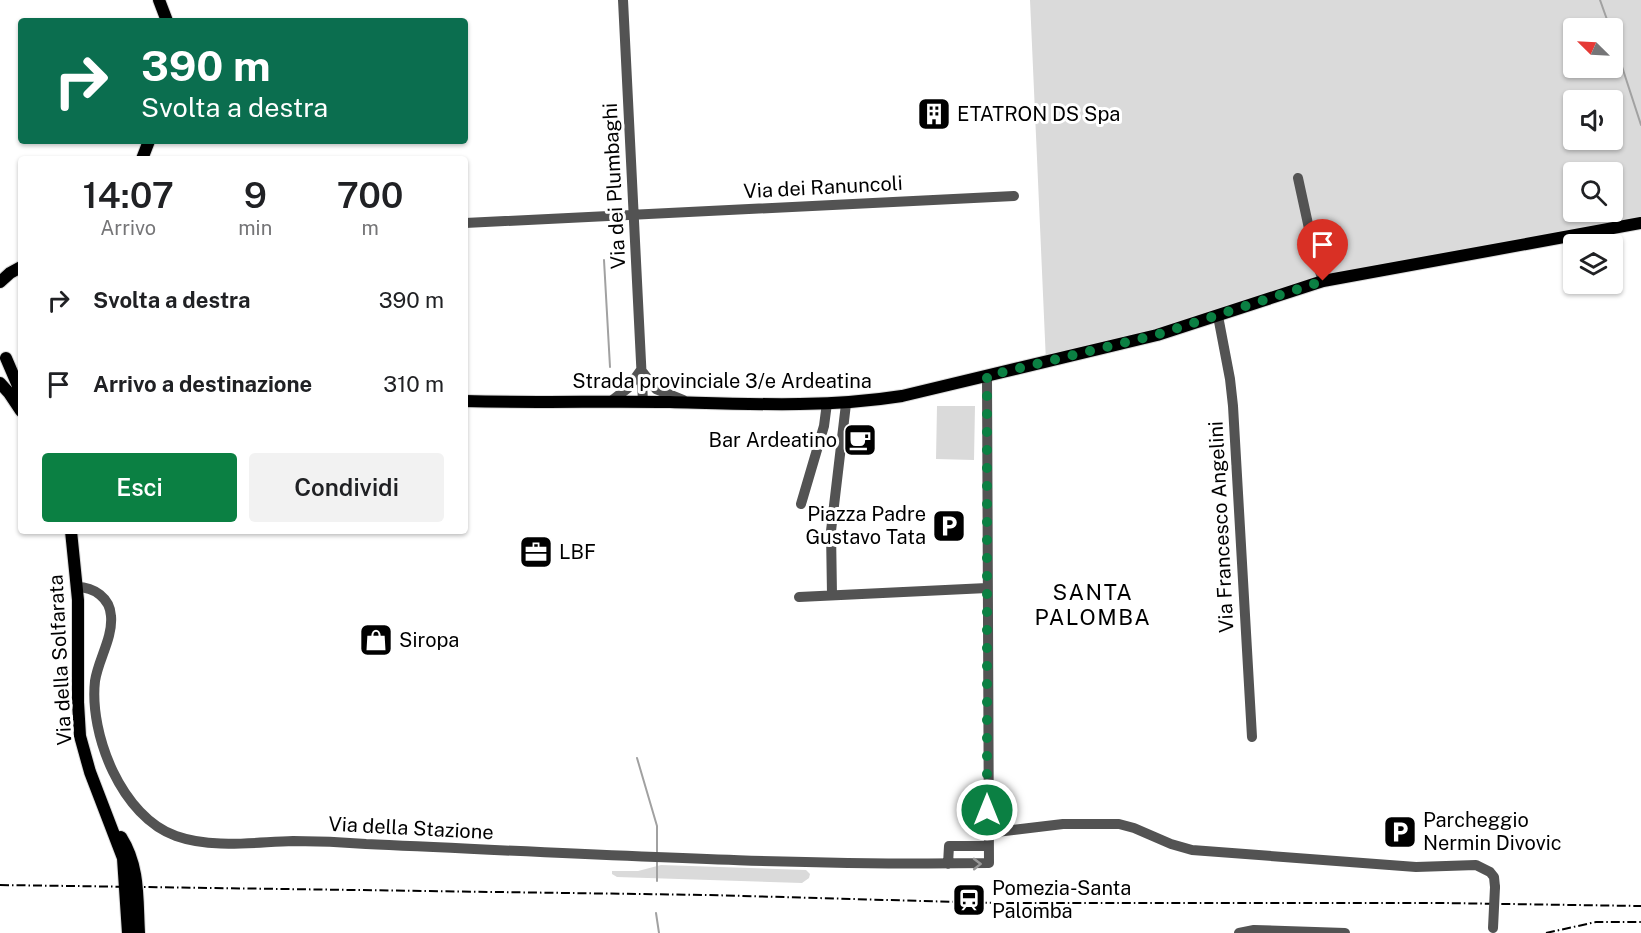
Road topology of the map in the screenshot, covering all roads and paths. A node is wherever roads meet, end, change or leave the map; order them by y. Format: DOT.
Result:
graph roads {
  1 [pos="159,0"];
  2 [pos="623,0"];
  3 [pos="166,18"];
  4 [pos="1298,178"];
  5 [pos="1014,196"];
  6 [pos="633,215"];
  7 [pos="468,223"];
  8 [pos="1641,223"];
  9 [pos="18,269"];
  10 [pos="1323,281"];
  11 [pos="0,282"];
  12 [pos="1218,316"];
  13 [pos="3,355"];
  14 [pos="18,364"];
  15 [pos="641,370"];
  16 [pos="987,376"];
  17 [pos="0,383"];
  18 [pos="18,387"];
  19 [pos="468,401"];
  20 [pos="610,402"];
  21 [pos="643,402"];
  22 [pos="690,403"];
  23 [pos="827,403"];
  24 [pos="846,404"];
  25 [pos="18,407"];
  26 [pos="801,504"];
  27 [pos="71,534"];
  28 [pos="77,587"];
  29 [pos="987,588"];
  30 [pos="832,596"];
  31 [pos="799,597"];
  32 [pos="1252,737"];
  33 [pos="109,818"];
  34 [pos="987,833"];
  35 [pos="988,846"];
  36 [pos="948,864"];
  37 [pos="1492,930"];
  38 [pos="128,933"];
  39 [pos="139,933"];
  40 [pos="1239,933"];
  41 [pos="1345,933"];
  1 -- 3 [label="main road"];
  2 -- 6 [label="street, Via dei Plumbaghi"];
  4 -- 10 [label="street"];
  5 -- 6 [label="street, Via dei Ranuncoli"];
  6 -- 7 [label="street, Via dei Ranuncoli"];
  6 -- 15 [label="street, Via dei Plumbaghi"];
  8 -- 10 [label="main road, Strada provinciale 3/e Ardeatina"];
  9 -- 11 [label="main road"];
  10 -- 12 [label="main road, Strada provinciale 3/e Ardeatina"];
  12 -- 16 [label="main road, Strada provinciale 3/e Ardeatina"];
  12 -- 32 [label="street, Via Francesco Angelini"];
  13 -- 14 [label="main road"];
  13 -- 18 [label="main road"];
  15 -- 20 [label="street"];
  15 -- 21 [label="street, Via dei Plumbaghi"];
  15 -- 22 [label="street"];
  16 -- 24 [label="main road, Strada provinciale 3/e Ardeatina"];
  16 -- 29 [label="street"];
  17 -- 25 [label="main road"];
  19 -- 20 [label="main road, Strada provinciale 3/e Ardeatina"];
  20 -- 21 [label="main road, Strada provinciale 3/e Ardeatina"];
  21 -- 22 [label="main road, Strada provinciale 3/e Ardeatina"];
  22 -- 23 [label="main road, Strada provinciale 3/e Ardeatina"];
  23 -- 24 [label="main road, Strada provinciale 3/e Ardeatina"];
  23 -- 26 [label="street"];
  24 -- 30 [label="street"];
  27 -- 28 [label="main road, Via della Solfarata"];
  28 -- 33 [label="main road, Via della Solfarata"];
  28 -- 36 [label="street, Via della Stazione"];
  29 -- 30 [label="street"];
  29 -- 34 [label="street"];
  30 -- 31 [label="street"];
  33 -- 38 [label="main road, Via della Solfarata"];
  33 -- 39 [label="main road, Via della Solfarata"];
  34 -- 35 [label="street"];
  34 -- 37 [label="street, bridge"];
  36 -- 35 [label="street, Via della Stazione, one-way"];
  35 -- 36 [label="street"];
  40 -- 41 [label="street"];
}
